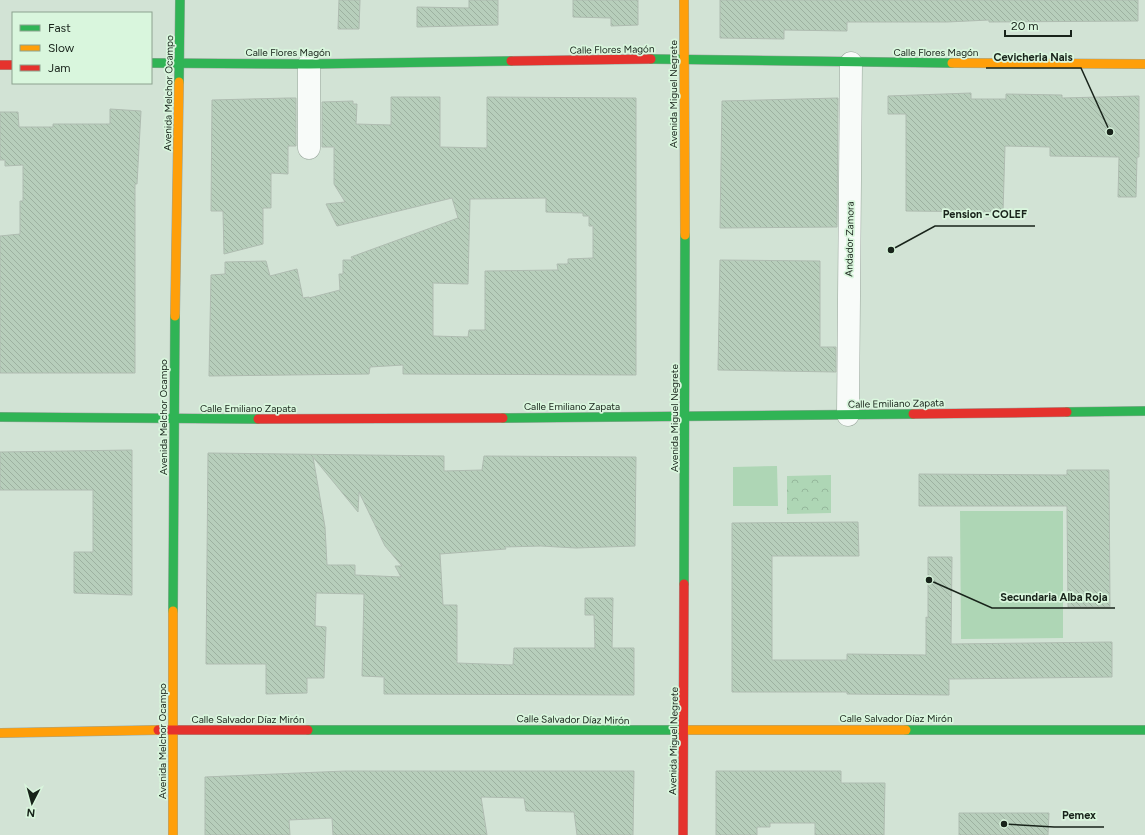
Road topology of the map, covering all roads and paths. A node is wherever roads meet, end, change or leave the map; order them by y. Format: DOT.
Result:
graph roads {
  1 [pos="180,0"];
  2 [pos="684,0"];
  3 [pos="683,59"];
  4 [pos="179,63"];
  5 [pos="851,63"];
  6 [pos="152,64"];
  7 [pos="309,64"];
  8 [pos="1145,64"];
  9 [pos="0,65"];
  10 [pos="12,65"];
  11 [pos="309,148"];
  12 [pos="1145,411"];
  13 [pos="848,415"];
  14 [pos="0,416"];
  15 [pos="686,417"];
  16 [pos="173,419"];
  17 [pos="174,730"];
  18 [pos="1145,730"];
  19 [pos="684,731"];
  20 [pos="0,733"];
  21 [pos="173,835"];
  22 [pos="683,835"];
  1 -- 4 [label="street, Avenida Melchor Ocampo"];
  2 -- 3 [label="street, Avenida Miguel Negrete"];
  3 -- 5 [label="street, Calle Flores Magón"];
  3 -- 7 [label="street, Calle Flores Magón"];
  3 -- 15 [label="street, Avenida Miguel Negrete"];
  4 -- 6 [label="street, Calle Flores Magón"];
  4 -- 7 [label="street, Calle Flores Magón"];
  4 -- 16 [label="street, Avenida Melchor Ocampo"];
  5 -- 8 [label="street, Calle Flores Magón"];
  5 -- 13 [label="street, Andador Zamora"];
  7 -- 11 [label="street"];
  9 -- 10 [label="street"];
  12 -- 13 [label="street, Calle Emiliano Zapata"];
  13 -- 15 [label="street, Calle Emiliano Zapata"];
  14 -- 16 [label="street, Calle Emiliano Zapata"];
  15 -- 16 [label="street, Calle Emiliano Zapata"];
  15 -- 19 [label="street, Avenida Miguel Negrete"];
  16 -- 17 [label="street, Avenida Melchor Ocampo"];
  17 -- 19 [label="street, Calle Salvador Díaz Mirón"];
  17 -- 20 [label="street, Calle Salvador Díaz Mirón"];
  17 -- 21 [label="street, Avenida Melchor Ocampo"];
  18 -- 19 [label="street, Calle Salvador Díaz Mirón"];
  19 -- 22 [label="street, Avenida Miguel Negrete"];
}
